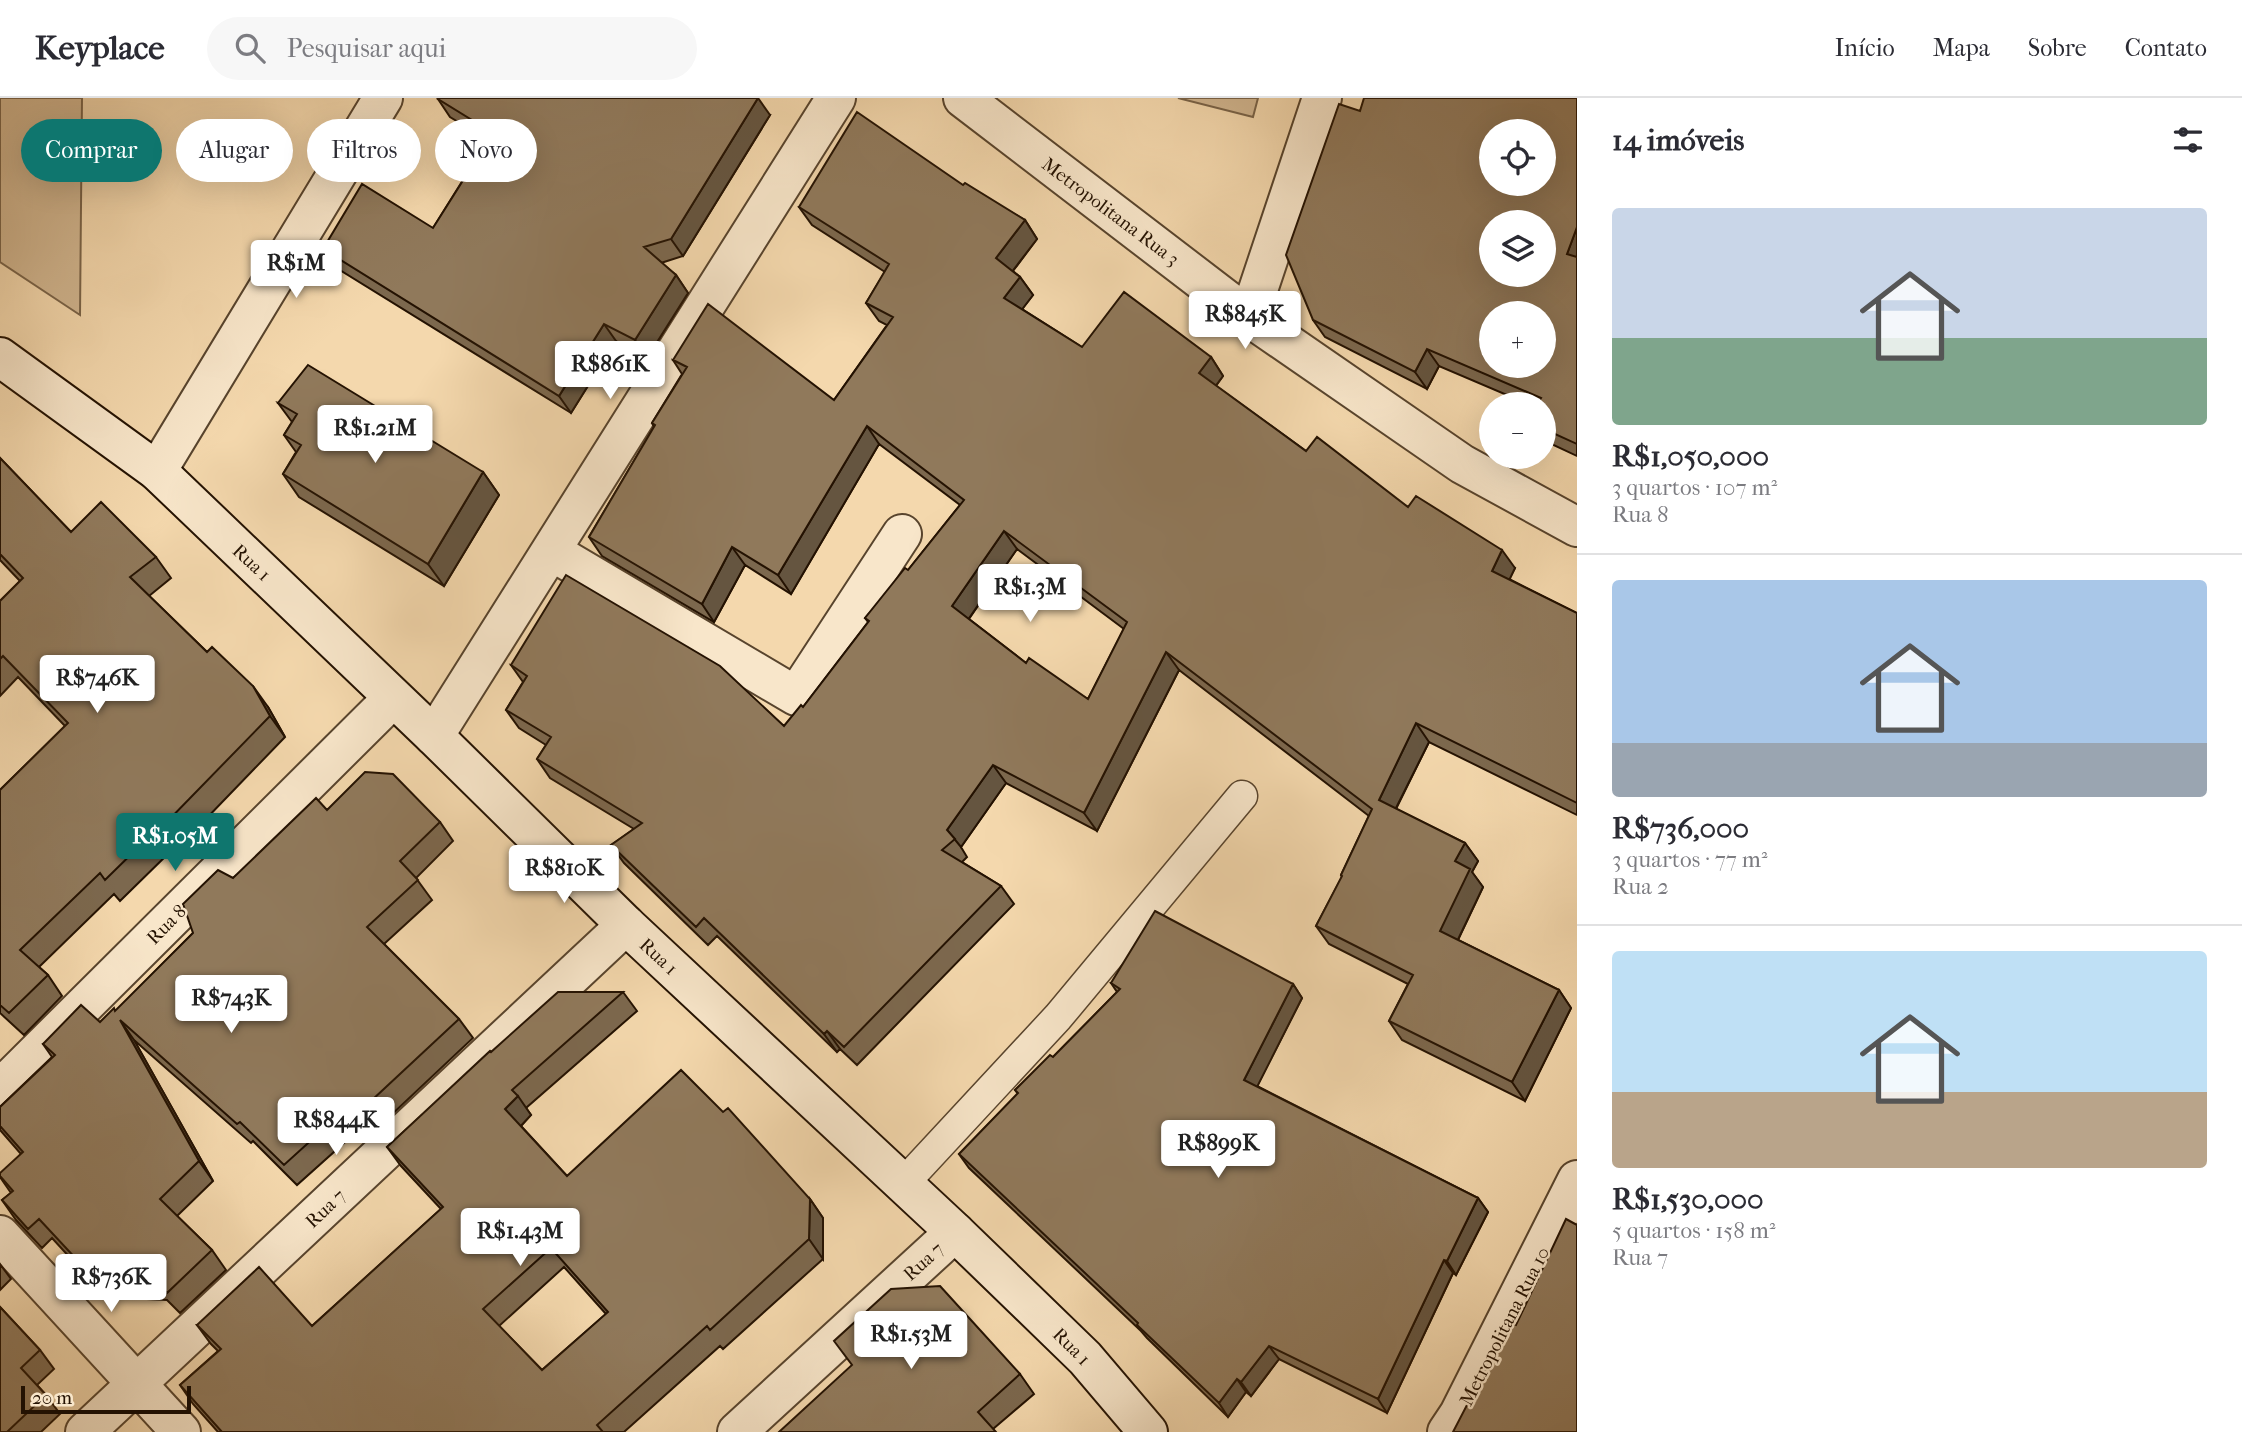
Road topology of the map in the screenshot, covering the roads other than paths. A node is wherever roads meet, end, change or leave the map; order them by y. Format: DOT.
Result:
graph roads {
  1 [pos="383,98"];
  2 [pos="836,98"];
  3 [pos="963,98"];
  4 [pos="1322,98"];
  5 [pos="1249,317"];
  6 [pos="0,357"];
  7 [pos="157,471"];
  8 [pos="1577,527"];
  9 [pos="902,534"];
  10 [pos="551,551"];
  11 [pos="392,699"];
  12 [pos="434,736"];
  13 [pos="1242,796"];
  14 [pos="626,925"];
  15 [pos="0,1089"];
  16 [pos="1577,1180"];
  17 [pos="903,1184"];
  18 [pos="955,1232"];
  19 [pos="0,1235"];
  20 [pos="136,1386"];
  21 [pos="85,1432"];
  22 [pos="181,1432"];
  23 [pos="737,1432"];
  24 [pos="1149,1432"];
  25 [pos="1447,1432"];
  1 -- 7 [label="street"];
  2 -- 10 [label="street"];
  3 -- 5 [label="street, Metropolitana Rua 3"];
  4 -- 5 [label="street"];
  5 -- 8 [label="street, Metropolitana Rua 3"];
  6 -- 7 [label="street, Rua 1"];
  7 -- 11 [label="street, Rua 1"];
  9 -- 10 [label="street"];
  10 -- 12 [label="street"];
  11 -- 12 [label="street, Rua 1"];
  11 -- 15 [label="street, Rua 8"];
  12 -- 14 [label="street, Rua 1"];
  13 -- 17 [label="lane"];
  14 -- 17 [label="street, Rua 1"];
  14 -- 20 [label="street, Rua 7"];
  16 -- 25 [label="street, Metropolitana Rua 10"];
  17 -- 18 [label="street, Rua 1"];
  18 -- 23 [label="street, Rua 7"];
  18 -- 24 [label="street, Rua 1"];
  19 -- 20 [label="street"];
  20 -- 21 [label="street, Rua 7"];
  20 -- 22 [label="street"];
}
